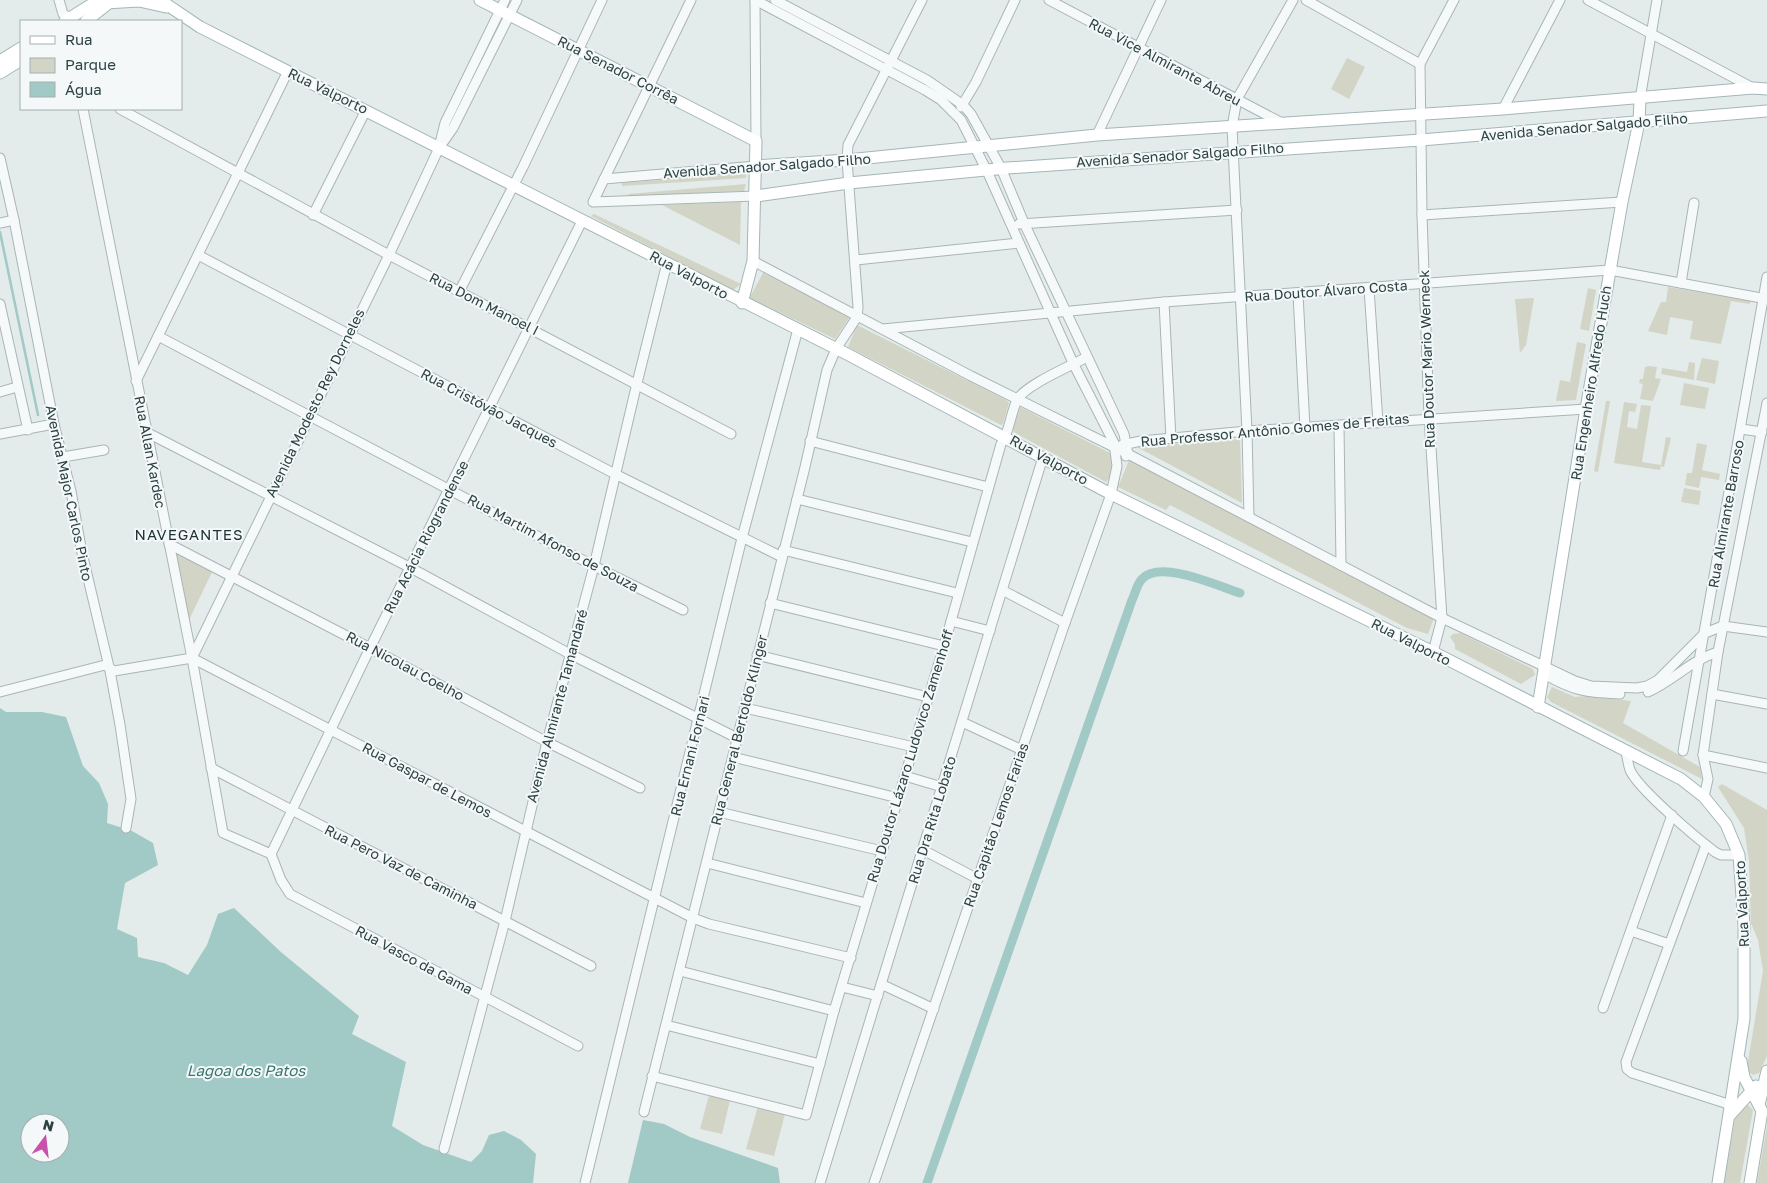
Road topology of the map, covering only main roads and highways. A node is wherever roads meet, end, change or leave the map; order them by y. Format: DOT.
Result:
graph roads {
  1 [pos="160,0"];
  2 [pos="480,0"];
  3 [pos="96,1"];
  4 [pos="113,1"];
  5 [pos="505,8"];
  6 [pos="85,9"];
  7 [pos="172,9"];
  8 [pos="67,19"];
  9 [pos="82,20"];
  10 [pos="87,20"];
  11 [pos="20,49"];
  12 [pos="0,61"];
  13 [pos="20,61"];
  14 [pos="0,73"];
  15 [pos="1767,89"];
  16 [pos="1640,99"];
  17 [pos="1767,113"];
  18 [pos="1639,122"];
  19 [pos="756,166"];
  20 [pos="756,196"];
  21 [pos="742,303"];
  22 [pos="1538,707"];
  23 [pos="1740,1050"];
  24 [pos="1767,1071"];
  25 [pos="1752,1090"];
  26 [pos="1759,1103"];
  27 [pos="1730,1110"];
  28 [pos="1767,1116"];
  29 [pos="1718,1183"];
  30 [pos="1744,1183"];
  31 [pos="1750,1183"];
  32 [pos="1754,1183"];
  1 -- 7 [label="main road, Rua Valporto"];
  2 -- 5 [label="main road, Rua Senador Corrêa"];
  3 -- 4 [label="main road"];
  3 -- 6 [label="main road"];
  4 -- 7 [label="main road"];
  4 -- 10 [label="main road"];
  5 -- 19 [label="main road, Rua Senador Corrêa"];
  6 -- 8 [label="main road"];
  6 -- 9 [label="main road"];
  7 -- 21 [label="main road, Rua Valporto"];
  11 -- 12 [label="main road"];
  13 -- 14 [label="main road"];
  15 -- 16 [label="main road, Avenida Senador Salgado Filho"];
  16 -- 18 [label="main road, Rua Engenheiro Alfredo Huch"];
  16 -- 19 [label="main road, Avenida Senador Salgado Filho"];
  17 -- 18 [label="main road, Avenida Senador Salgado Filho"];
  18 -- 20 [label="main road, Avenida Senador Salgado Filho"];
  18 -- 22 [label="main road, Rua Engenheiro Alfredo Huch"];
  19 -- 20 [label="main road"];
  20 -- 21 [label="main road"];
  21 -- 22 [label="main road, Rua Valporto"];
  22 -- 23 [label="main road, Rua Valporto"];
  23 -- 25 [label="main road"];
  23 -- 27 [label="main road"];
  24 -- 25 [label="main road"];
  24 -- 26 [label="main road"];
  25 -- 26 [label="main road"];
  25 -- 27 [label="main road"];
  26 -- 30 [label="main road"];
  26 -- 31 [label="main road"];
  27 -- 29 [label="main road"];
  28 -- 32 [label="main road"];
}
